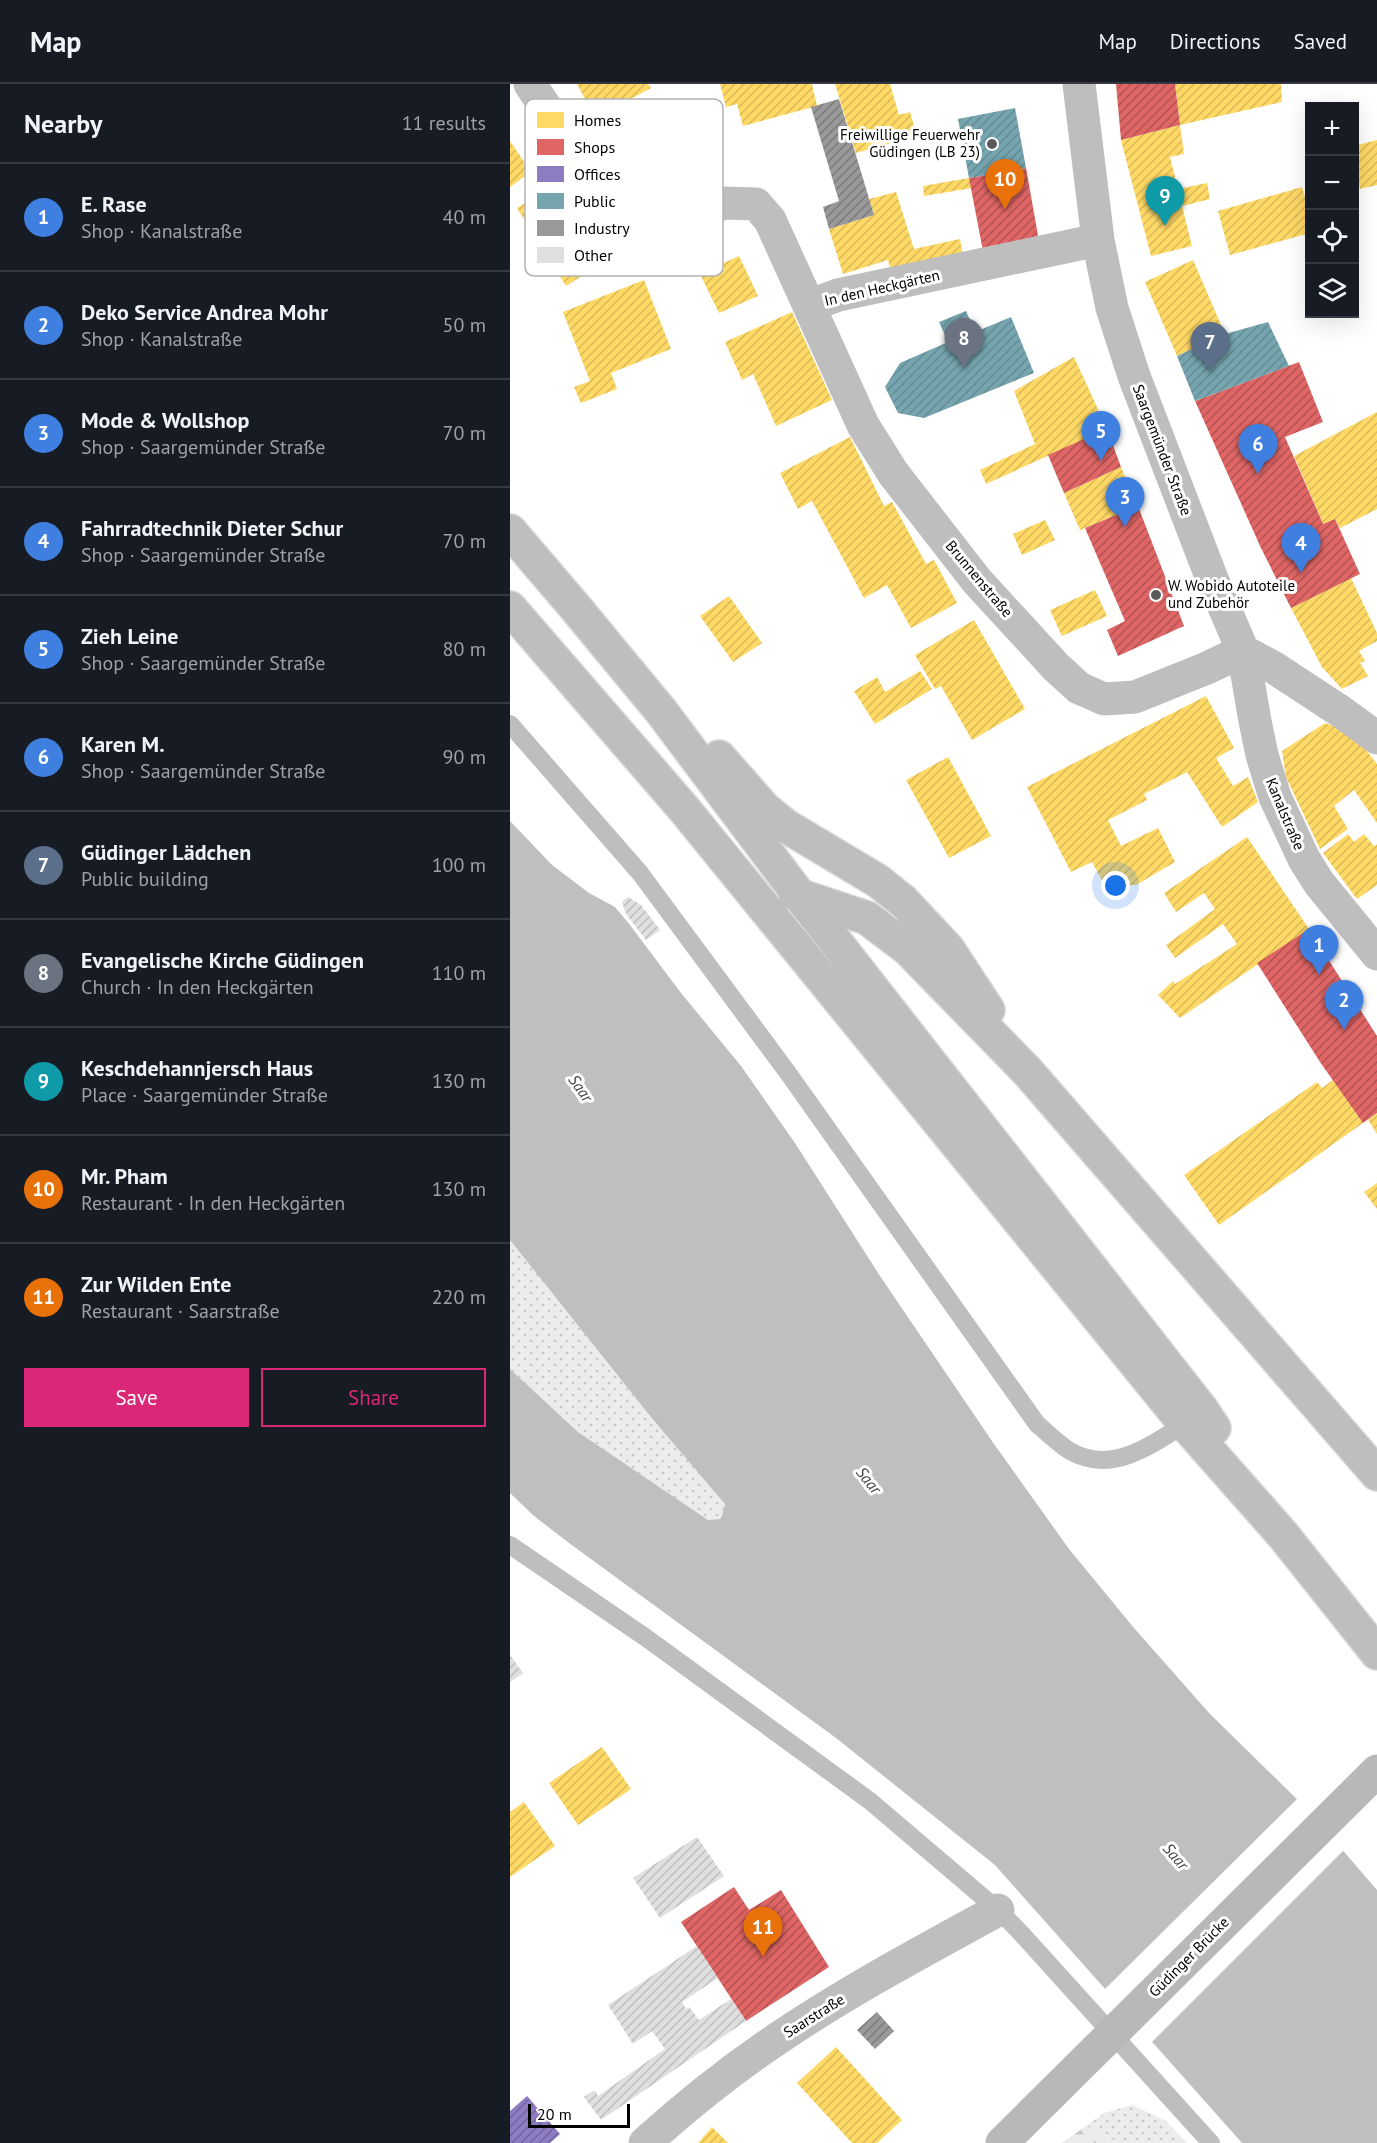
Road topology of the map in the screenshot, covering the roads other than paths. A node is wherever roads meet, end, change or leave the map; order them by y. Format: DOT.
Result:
graph roads {
  1 [pos="530,84"];
  2 [pos="1079,84"];
  3 [pos="540,99"];
  4 [pos="723,204"];
  5 [pos="1098,240"];
  6 [pos="809,306"];
  7 [pos="510,531"];
  8 [pos="510,608"];
  9 [pos="1243,651"];
  10 [pos="661,711"];
  11 [pos="510,724"];
  12 [pos="1377,738"];
  13 [pos="684,809"];
  14 [pos="799,896"];
  15 [pos="1377,954"];
  16 [pos="1028,1072"];
  17 [pos="1185,1425"];
  18 [pos="1377,1474"];
  19 [pos="1283,1535"];
  20 [pos="510,1545"];
  21 [pos="1377,1653"];
  22 [pos="1377,1771"];
  23 [pos="998,1910"];
  24 [pos="645,2143"];
  25 [pos="1002,2143"];
  26 [pos="1211,2143"];
  1 -- 3 [label="main road, In den Heckgärten"];
  2 -- 5 [label="main road, Saargemünder Straße"];
  4 -- 6 [label="main road, In den Heckgärten"];
  5 -- 6 [label="main road, In den Heckgärten"];
  5 -- 9 [label="main road, Saargemünder Straße"];
  6 -- 9 [label="main road, Brunnenstraße"];
  7 -- 10 [label="main road"];
  8 -- 13 [label="main road"];
  9 -- 12 [label="main road"];
  9 -- 15 [label="main road, Kanalstraße"];
  10 -- 14 [label="main road"];
  10 -- 16 [label="main road"];
  11 -- 17 [label="lane"];
  13 -- 14 [label="main road"];
  13 -- 17 [label="main road"];
  14 -- 16 [label="main road"];
  14 -- 19 [label="main road"];
  16 -- 18 [label="main road"];
  17 -- 19 [label="main road"];
  19 -- 21 [label="main road"];
  20 -- 23 [label="lane"];
  22 -- 25 [label="main road, Güdinger Brücke, bridge"];
  23 -- 24 [label="main road, Saarstraße"];
  23 -- 26 [label="lane"];
}
